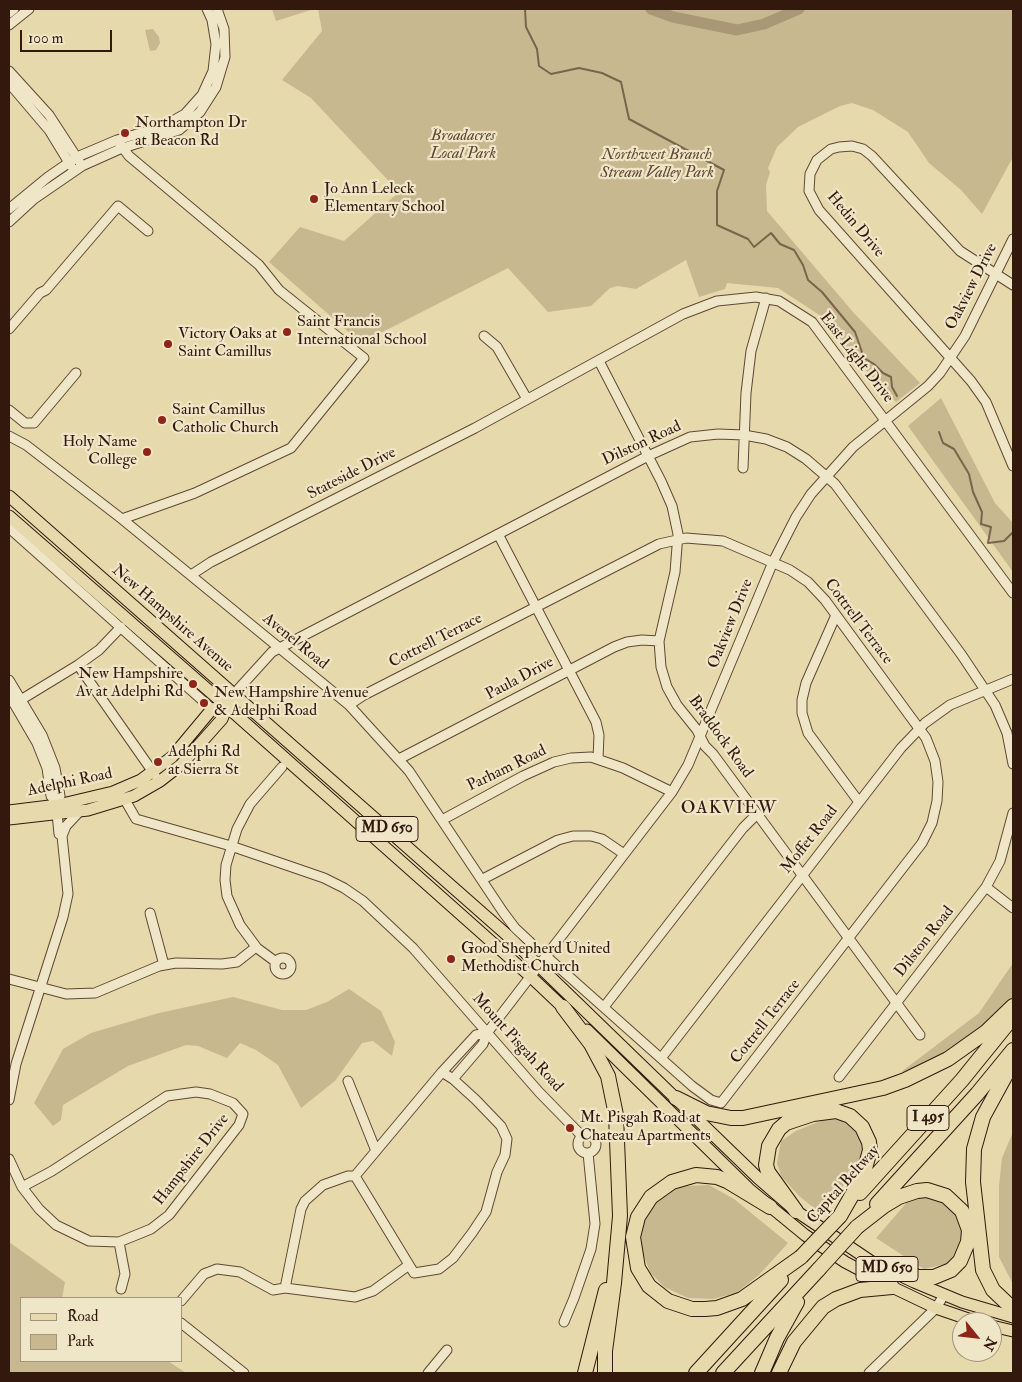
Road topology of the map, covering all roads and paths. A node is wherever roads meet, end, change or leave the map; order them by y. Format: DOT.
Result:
graph roads {
  1 [pos="14,9"];
  2 [pos="29,9"];
  3 [pos="207,9"];
  4 [pos="217,9"];
  5 [pos="9,13"];
  6 [pos="9,25"];
  7 [pos="218,67"];
  8 [pos="9,71"];
  9 [pos="9,83"];
  10 [pos="117,140"];
  11 [pos="123,148"];
  12 [pos="76,164"];
  13 [pos="9,209"];
  14 [pos="9,222"];
  15 [pos="148,231"];
  16 [pos="1013,239"];
  17 [pos="996,274"];
  18 [pos="1013,284"];
  19 [pos="766,298"];
  20 [pos="9,329"];
  21 [pos="484,336"];
  22 [pos="951,358"];
  23 [pos="599,361"];
  24 [pos="76,373"];
  25 [pos="527,399"];
  26 [pos="9,410"];
  27 [pos="885,420"];
  28 [pos="744,435"];
  29 [pos="9,436"];
  30 [pos="648,456"];
  31 [pos="1013,466"];
  32 [pos="743,468"];
  33 [pos="826,476"];
  34 [pos="9,496"];
  35 [pos="9,516"];
  36 [pos="122,519"];
  37 [pos="9,528"];
  38 [pos="498,534"];
  39 [pos="678,540"];
  40 [pos="773,562"];
  41 [pos="191,575"];
  42 [pos="1013,593"];
  43 [pos="536,606"];
  44 [pos="836,615"];
  45 [pos="121,627"];
  46 [pos="659,641"];
  47 [pos="280,648"];
  48 [pos="78,665"];
  49 [pos="569,670"];
  50 [pos="1013,679"];
  51 [pos="9,680"];
  52 [pos="986,690"];
  53 [pos="9,695"];
  54 [pos="233,695"];
  55 [pos="17,702"];
  56 [pos="349,705"];
  57 [pos="226,706"];
  58 [pos="212,709"];
  59 [pos="919,729"];
  60 [pos="700,738"];
  61 [pos="399,759"];
  62 [pos="598,759"];
  63 [pos="1013,764"];
  64 [pos="282,767"];
  65 [pos="156,777"];
  66 [pos="672,792"];
  67 [pos="125,800"];
  68 [pos="859,802"];
  69 [pos="57,809"];
  70 [pos="9,811"];
  71 [pos="80,811"];
  72 [pos="757,814"];
  73 [pos="1013,814"];
  74 [pos="9,820"];
  75 [pos="442,820"];
  76 [pos="62,836"];
  77 [pos="231,846"];
  78 [pos="624,854"];
  79 [pos="802,875"];
  80 [pos="483,879"];
  81 [pos="986,887"];
  82 [pos="1013,908"];
  83 [pos="150,913"];
  84 [pos="849,938"];
  85 [pos="531,943"];
  86 [pos="256,947"];
  87 [pos="542,961"];
  88 [pos="276,962"];
  89 [pos="164,965"];
  90 [pos="530,976"];
  91 [pos="9,979"];
  92 [pos="40,987"];
  93 [pos="896,1003"];
  94 [pos="1013,1006"];
  95 [pos="563,1007"];
  96 [pos="604,1007"];
  97 [pos="1013,1017"];
  98 [pos="487,1033"];
  99 [pos="920,1035"];
  100 [pos="1013,1050"];
  101 [pos="662,1057"];
  102 [pos="1013,1062"];
  103 [pos="442,1072"];
  104 [pos="839,1077"];
  105 [pos="453,1078"];
  106 [pos="348,1081"];
  107 [pos="676,1098"];
  108 [pos="9,1100"];
  109 [pos="582,1136"];
  110 [pos="376,1151"];
  111 [pos="588,1153"];
  112 [pos="9,1158"];
  113 [pos="355,1176"];
  114 [pos="22,1187"];
  115 [pos="770,1207"];
  116 [pos="796,1211"];
  117 [pos="620,1216"];
  118 [pos="840,1216"];
  119 [pos="857,1227"];
  120 [pos="119,1242"];
  121 [pos="801,1257"];
  122 [pos="409,1265"];
  123 [pos="819,1269"];
  124 [pos="886,1269"];
  125 [pos="285,1288"];
  126 [pos="892,1288"];
  127 [pos="121,1289"];
  128 [pos="944,1295"];
  129 [pos="182,1300"];
  130 [pos="936,1308"];
  131 [pos="1013,1309"];
  132 [pos="952,1313"];
  133 [pos="1013,1317"];
  134 [pos="564,1322"];
  135 [pos="182,1323"];
  136 [pos="447,1350"];
  137 [pos="244,1373"];
  138 [pos="428,1373"];
  139 [pos="585,1373"];
  140 [pos="605,1373"];
  141 [pos="696,1373"];
  142 [pos="723,1373"];
  143 [pos="762,1373"];
  144 [pos="779,1373"];
  145 [pos="869,1373"];
  1 -- 5 [label="street"];
  2 -- 6 [label="street"];
  3 -- 7 [label="street"];
  4 -- 7 [label="street"];
  7 -- 10 [label="street"];
  7 -- 11 [label="street"];
  8 -- 12 [label="street"];
  9 -- 12 [label="street"];
  10 -- 11 [label="street"];
  10 -- 12 [label="street"];
  11 -- 12 [label="street"];
  11 -- 36 [label="street"];
  12 -- 13 [label="street"];
  12 -- 14 [label="street"];
  15 -- 20 [label="street"];
  16 -- 17 [label="street, Oakview Drive"];
  17 -- 18 [label="street, Hedin Drive"];
  17 -- 22 [label="street, Oakview Drive"];
  17 -- 22 [label="street, Hedin Drive"];
  19 -- 23 [label="street, East Light Drive"];
  19 -- 27 [label="street, East Light Drive"];
  19 -- 28 [label="street"];
  21 -- 25 [label="street"];
  22 -- 27 [label="street, Oakview Drive"];
  22 -- 31 [label="street, Hedin Drive"];
  23 -- 25 [label="street, East Light Drive"];
  23 -- 30 [label="street, Braddock Road"];
  24 -- 26 [label="street"];
  25 -- 41 [label="street, Stateside Drive"];
  27 -- 33 [label="street, Oakview Drive"];
  27 -- 42 [label="street, East Light Drive"];
  28 -- 30 [label="street, Dilston Road"];
  28 -- 32 [label="street"];
  28 -- 33 [label="street, Dilston Road"];
  29 -- 36 [label="street, Avenel Road"];
  30 -- 38 [label="street, Dilston Road"];
  30 -- 39 [label="street, Braddock Road"];
  33 -- 40 [label="street, Oakview Drive"];
  33 -- 52 [label="street, Dilston Road"];
  34 -- 54 [label="main road, New Hampshire Avenue / MD 650"];
  35 -- 57 [label="main road, New Hampshire Avenue / MD 650"];
  36 -- 41 [label="street, Avenel Road"];
  37 -- 45 [label="street"];
  38 -- 43 [label="street"];
  38 -- 47 [label="street, Dilston Road"];
  39 -- 40 [label="street, Cottrell Terrace"];
  39 -- 43 [label="street, Cottrell Terrace"];
  39 -- 46 [label="street, Braddock Road"];
  40 -- 44 [label="street, Cottrell Terrace"];
  40 -- 60 [label="street, Oakview Drive"];
  41 -- 47 [label="street, Avenel Road"];
  43 -- 49 [label="street"];
  43 -- 56 [label="street, Cottrell Terrace"];
  44 -- 59 [label="street, Cottrell Terrace"];
  44 -- 68 [label="street"];
  45 -- 48 [label="street"];
  45 -- 58 [label="street"];
  46 -- 49 [label="street, Paula Drive"];
  46 -- 60 [label="street, Braddock Road"];
  47 -- 54 [label="street, Dilston Road"];
  47 -- 56 [label="street, Avenel Road"];
  48 -- 55 [label="street"];
  48 -- 65 [label="street"];
  49 -- 61 [label="street, Paula Drive"];
  49 -- 62 [label="street"];
  50 -- 52 [label="street, Moffet Road"];
  51 -- 55 [label="street"];
  52 -- 59 [label="street, Moffet Road"];
  52 -- 63 [label="street, Dilston Road"];
  53 -- 55 [label="street"];
  54 -- 57 [label="main road, Adelphi Road"];
  54 -- 87 [label="main road, New Hampshire Avenue / MD 650"];
  55 -- 69 [label="street"];
  56 -- 61 [label="street, Avenel Road"];
  57 -- 58 [label="main road"];
  57 -- 65 [label="main road, Adelphi Road"];
  57 -- 90 [label="main road, New Hampshire Avenue / MD 650"];
  58 -- 65 [label="main road, Adelphi Road"];
  59 -- 68 [label="street, Moffet Road"];
  59 -- 84 [label="street, Cottrell Terrace"];
  60 -- 66 [label="street, Oakview Drive"];
  60 -- 72 [label="street, Braddock Road"];
  61 -- 75 [label="street, Avenel Road"];
  62 -- 66 [label="street, Parham Road"];
  62 -- 75 [label="street, Parham Road"];
  64 -- 77 [label="street"];
  65 -- 67 [label="main road, Adelphi Road"];
  65 -- 69 [label="main road, Adelphi Road"];
  66 -- 78 [label="street, Oakview Drive"];
  67 -- 71 [label="main road, Adelphi Road"];
  67 -- 77 [label="street, Mount Pisgah Road"];
  68 -- 79 [label="street, Moffet Road"];
  69 -- 70 [label="main road, Adelphi Road"];
  69 -- 71 [label="main road, Adelphi Road"];
  69 -- 74 [label="main road, Adelphi Road"];
  69 -- 76 [label="street"];
  71 -- 76 [label="street"];
  72 -- 79 [label="street, Braddock Road"];
  72 -- 96 [label="street"];
  73 -- 81 [label="street, Dilston Road"];
  75 -- 80 [label="street, Avenel Road"];
  76 -- 92 [label="street"];
  77 -- 86 [label="street"];
  77 -- 98 [label="street, Mount Pisgah Road"];
  78 -- 80 [label="street"];
  78 -- 87 [label="street, Oakview Drive"];
  79 -- 84 [label="street, Braddock Road"];
  79 -- 101 [label="street, Moffet Road"];
  80 -- 85 [label="street, Avenel Road"];
  81 -- 82 [label="street"];
  81 -- 93 [label="street, Dilston Road"];
  83 -- 89 [label="street"];
  84 -- 93 [label="street, Braddock Road"];
  84 -- 101 [label="street, Cottrell Terrace"];
  86 -- 88 [label="street"];
  86 -- 89 [label="street"];
  87 -- 90 [label="street, Oakview Drive"];
  87 -- 96 [label="street"];
  87 -- 107 [label="main road, New Hampshire Avenue / MD 650"];
  89 -- 92 [label="street"];
  90 -- 95 [label="main road, New Hampshire Avenue / MD 650"];
  90 -- 98 [label="street, Oakview Drive"];
  91 -- 92 [label="street"];
  92 -- 108 [label="street"];
  93 -- 99 [label="street, Braddock Road"];
  93 -- 104 [label="street, Dilston Road"];
  94 -- 107 [label="highway"];
  95 -- 115 [label="main road, New Hampshire Avenue / MD 650"];
  95 -- 117 [label="highway"];
  96 -- 101 [label="street"];
  97 -- 118 [label="highway, Capital Beltway / I 495"];
  98 -- 103 [label="street"];
  98 -- 105 [label="street, Oakview Drive"];
  98 -- 109 [label="street, Mount Pisgah Road"];
  100 -- 119 [label="highway, I 495"];
  102 -- 131 [label="highway"];
  103 -- 105 [label="street"];
  103 -- 110 [label="street"];
  105 -- 122 [label="street"];
  106 -- 110 [label="street"];
  107 -- 116 [label="main road, New Hampshire Avenue / MD 650"];
  109 -- 111 [label="street"];
  109 -- 111 [label="street"];
  110 -- 113 [label="street"];
  111 -- 134 [label="street"];
  112 -- 114 [label="street, Hampshire Drive"];
  113 -- 122 [label="street"];
  113 -- 125 [label="street"];
  114 -- 120 [label="street, Hampshire Drive"];
  114 -- 120 [label="street, Hampshire Drive"];
  115 -- 121 [label="highway"];
  115 -- 126 [label="main road, New Hampshire Avenue / MD 650"];
  116 -- 118 [label="highway"];
  116 -- 124 [label="main road, New Hampshire Avenue / MD 650"];
  117 -- 139 [label="highway"];
  117 -- 140 [label="highway"];
  118 -- 121 [label="highway, Capital Beltway / I 495, bridge"];
  119 -- 123 [label="highway, I 495, bridge"];
  119 -- 124 [label="highway"];
  120 -- 127 [label="street"];
  121 -- 141 [label="highway, Capital Beltway / I 495"];
  122 -- 125 [label="street"];
  123 -- 142 [label="highway, I 495"];
  123 -- 143 [label="highway"];
  124 -- 128 [label="main road, New Hampshire Avenue / MD 650"];
  125 -- 129 [label="street"];
  126 -- 130 [label="main road, New Hampshire Avenue / MD 650"];
  126 -- 144 [label="highway"];
  128 -- 130 [label="street"];
  128 -- 133 [label="main road, New Hampshire Avenue / MD 650"];
  130 -- 132 [label="main road, New Hampshire Avenue / MD 650"];
  130 -- 145 [label="street"];
  135 -- 137 [label="street"];
  136 -- 138 [label="street"];
}
